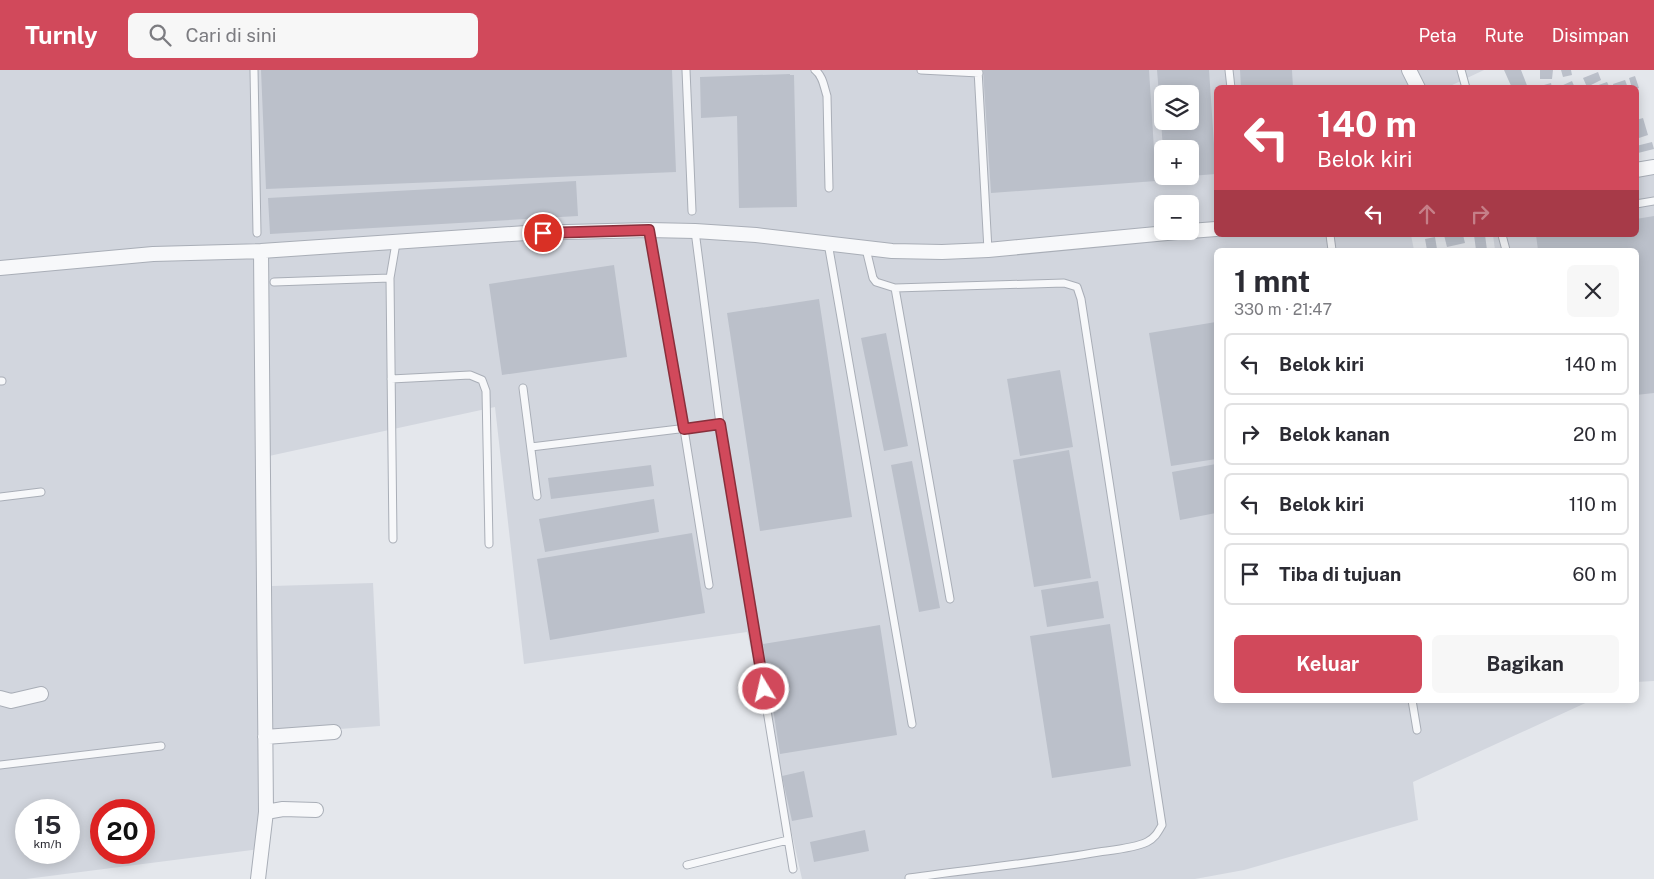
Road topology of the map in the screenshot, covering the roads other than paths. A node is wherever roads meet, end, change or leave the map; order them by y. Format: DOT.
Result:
graph roads {
  1 [pos="254,70"];
  2 [pos="686,70"];
  3 [pos="815,70"];
  4 [pos="921,70"];
  5 [pos="1229,70"];
  6 [pos="1409,70"];
  7 [pos="1461,70"];
  8 [pos="978,72"];
  9 [pos="1231,85"];
  10 [pos="1416,85"];
  11 [pos="1465,85"];
  12 [pos="1654,167"];
  13 [pos="1639,170"];
  14 [pos="829,188"];
  15 [pos="1654,200"];
  16 [pos="1639,203"];
  17 [pos="692,211"];
  18 [pos="1214,229"];
  19 [pos="649,230"];
  20 [pos="1199,230"];
  21 [pos="695,231"];
  22 [pos="257,233"];
  23 [pos="1154,234"];
  24 [pos="396,242"];
  25 [pos="828,243"];
  26 [pos="866,248"];
  27 [pos="988,250"];
  28 [pos="261,251"];
  29 [pos="0,268"];
  30 [pos="390,278"];
  31 [pos="274,282"];
  32 [pos="895,288"];
  33 [pos="391,379"];
  34 [pos="523,388"];
  35 [pos="720,424"];
  36 [pos="684,429"];
  37 [pos="531,447"];
  38 [pos="41,492"];
  39 [pos="537,496"];
  40 [pos="0,497"];
  41 [pos="393,539"];
  42 [pos="489,544"];
  43 [pos="709,585"];
  44 [pos="950,599"];
  45 [pos="41,694"];
  46 [pos="0,698"];
  47 [pos="1412,703"];
  48 [pos="912,724"];
  49 [pos="1417,730"];
  50 [pos="334,732"];
  51 [pos="264,737"];
  52 [pos="161,746"];
  53 [pos="0,764"];
  54 [pos="316,810"];
  55 [pos="266,812"];
  56 [pos="788,840"];
  57 [pos="686,865"];
  58 [pos="793,869"];
  59 [pos="909,878"];
  60 [pos="258,879"];
  1 -- 22 [label="lane"];
  2 -- 17 [label="lane"];
  3 -- 14 [label="lane"];
  4 -- 8 [label="lane"];
  5 -- 9 [label="lane"];
  6 -- 10 [label="street"];
  7 -- 11 [label="lane"];
  8 -- 27 [label="lane"];
  12 -- 13 [label="street"];
  15 -- 16 [label="lane"];
  18 -- 20 [label="street"];
  19 -- 21 [label="street"];
  19 -- 24 [label="street"];
  19 -- 36 [label="lane"];
  21 -- 25 [label="street"];
  21 -- 35 [label="lane"];
  23 -- 27 [label="street"];
  24 -- 28 [label="street"];
  24 -- 30 [label="lane"];
  25 -- 26 [label="street"];
  25 -- 48 [label="lane"];
  26 -- 27 [label="street"];
  26 -- 32 [label="lane"];
  28 -- 29 [label="street"];
  28 -- 51 [label="street"];
  30 -- 31 [label="lane"];
  30 -- 33 [label="lane"];
  32 -- 44 [label="lane"];
  32 -- 59 [label="lane"];
  33 -- 41 [label="lane"];
  33 -- 42 [label="lane"];
  34 -- 37 [label="lane"];
  35 -- 36 [label="lane"];
  35 -- 56 [label="lane"];
  36 -- 37 [label="lane"];
  36 -- 43 [label="lane"];
  37 -- 39 [label="lane"];
  38 -- 40 [label="lane"];
  45 -- 46 [label="street"];
  47 -- 49 [label="lane"];
  50 -- 51 [label="street"];
  51 -- 55 [label="street"];
  52 -- 53 [label="lane"];
  54 -- 55 [label="street"];
  55 -- 60 [label="street"];
  56 -- 57 [label="lane"];
  56 -- 58 [label="lane"];
}
